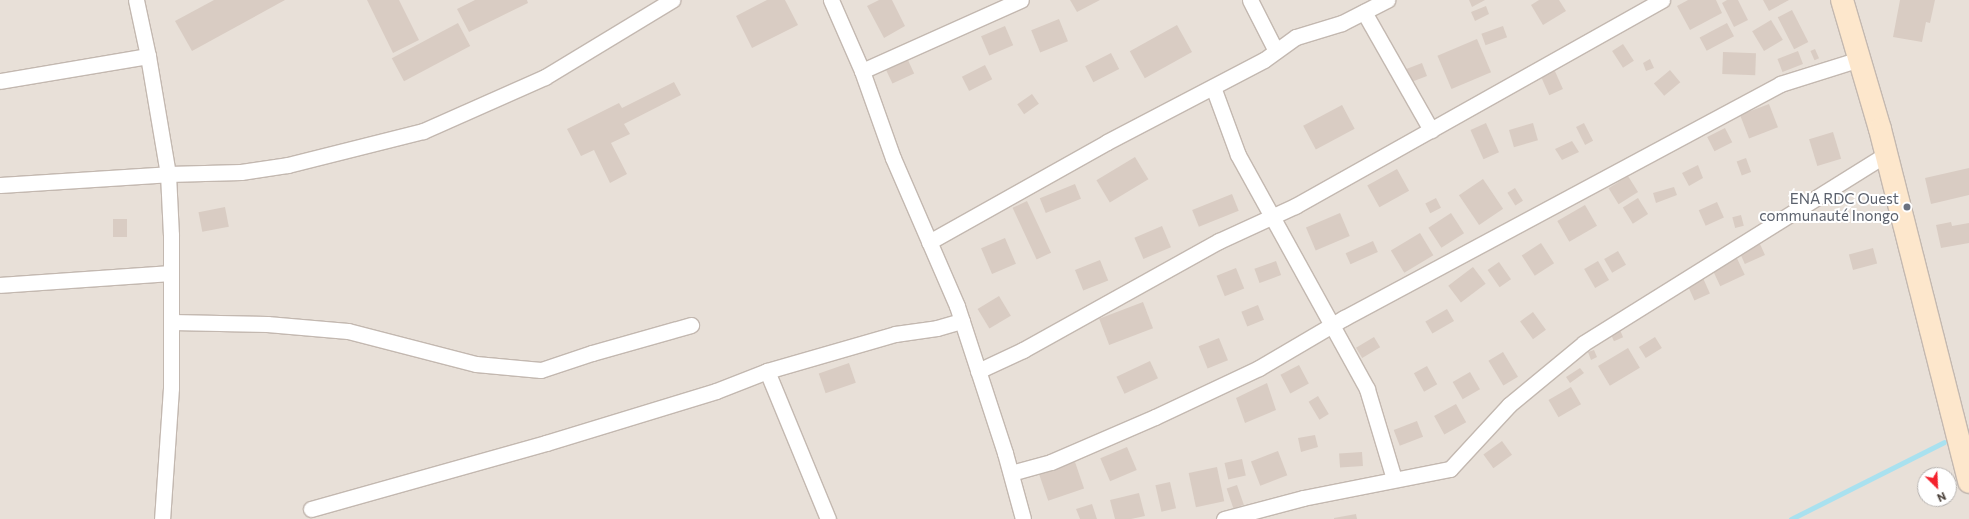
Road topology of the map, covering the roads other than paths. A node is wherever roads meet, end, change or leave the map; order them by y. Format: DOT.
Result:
graph roads {
  1 [pos="136,0"];
  2 [pos="672,0"];
  3 [pos="831,0"];
  4 [pos="1021,0"];
  5 [pos="1250,0"];
  6 [pos="1387,0"];
  7 [pos="1662,0"];
  8 [pos="1842,0"];
  9 [pos="1364,12"];
  10 [pos="1276,51"];
  11 [pos="148,56"];
  12 [pos="1860,59"];
  13 [pos="862,71"];
  14 [pos="0,81"];
  15 [pos="1213,86"];
  16 [pos="1431,130"];
  17 [pos="1886,154"];
  18 [pos="168,174"];
  19 [pos="0,185"];
  20 [pos="1272,217"];
  21 [pos="929,242"];
  22 [pos="171,273"];
  23 [pos="0,285"];
  24 [pos="962,321"];
  25 [pos="172,322"];
  26 [pos="691,325"];
  27 [pos="1331,326"];
  28 [pos="767,371"];
  29 [pos="978,371"];
  30 [pos="1011,473"];
  31 [pos="1394,479"];
  32 [pos="1969,482"];
  33 [pos="311,509"];
  34 [pos="162,519"];
  35 [pos="828,519"];
  36 [pos="1023,519"];
  37 [pos="1224,519"];
  1 -- 11 [label="street"];
  2 -- 18 [label="street"];
  3 -- 13 [label="street"];
  4 -- 13 [label="street"];
  5 -- 10 [label="street"];
  6 -- 9 [label="street"];
  7 -- 16 [label="street"];
  8 -- 12 [label="street"];
  9 -- 10 [label="street"];
  9 -- 16 [label="street"];
  10 -- 15 [label="street"];
  11 -- 14 [label="street"];
  11 -- 18 [label="street"];
  12 -- 17 [label="street"];
  12 -- 27 [label="street"];
  13 -- 21 [label="street"];
  15 -- 20 [label="street"];
  15 -- 21 [label="street"];
  16 -- 20 [label="street"];
  17 -- 31 [label="street"];
  17 -- 32 [label="street"];
  18 -- 19 [label="street"];
  18 -- 22 [label="street"];
  20 -- 27 [label="street"];
  20 -- 29 [label="street"];
  21 -- 24 [label="street"];
  22 -- 23 [label="street"];
  22 -- 25 [label="street"];
  24 -- 28 [label="street"];
  24 -- 29 [label="street"];
  25 -- 26 [label="street"];
  25 -- 34 [label="street"];
  27 -- 30 [label="street"];
  27 -- 31 [label="street"];
  28 -- 33 [label="street"];
  28 -- 35 [label="street"];
  29 -- 30 [label="street"];
  30 -- 36 [label="street"];
  31 -- 37 [label="street"];
}
